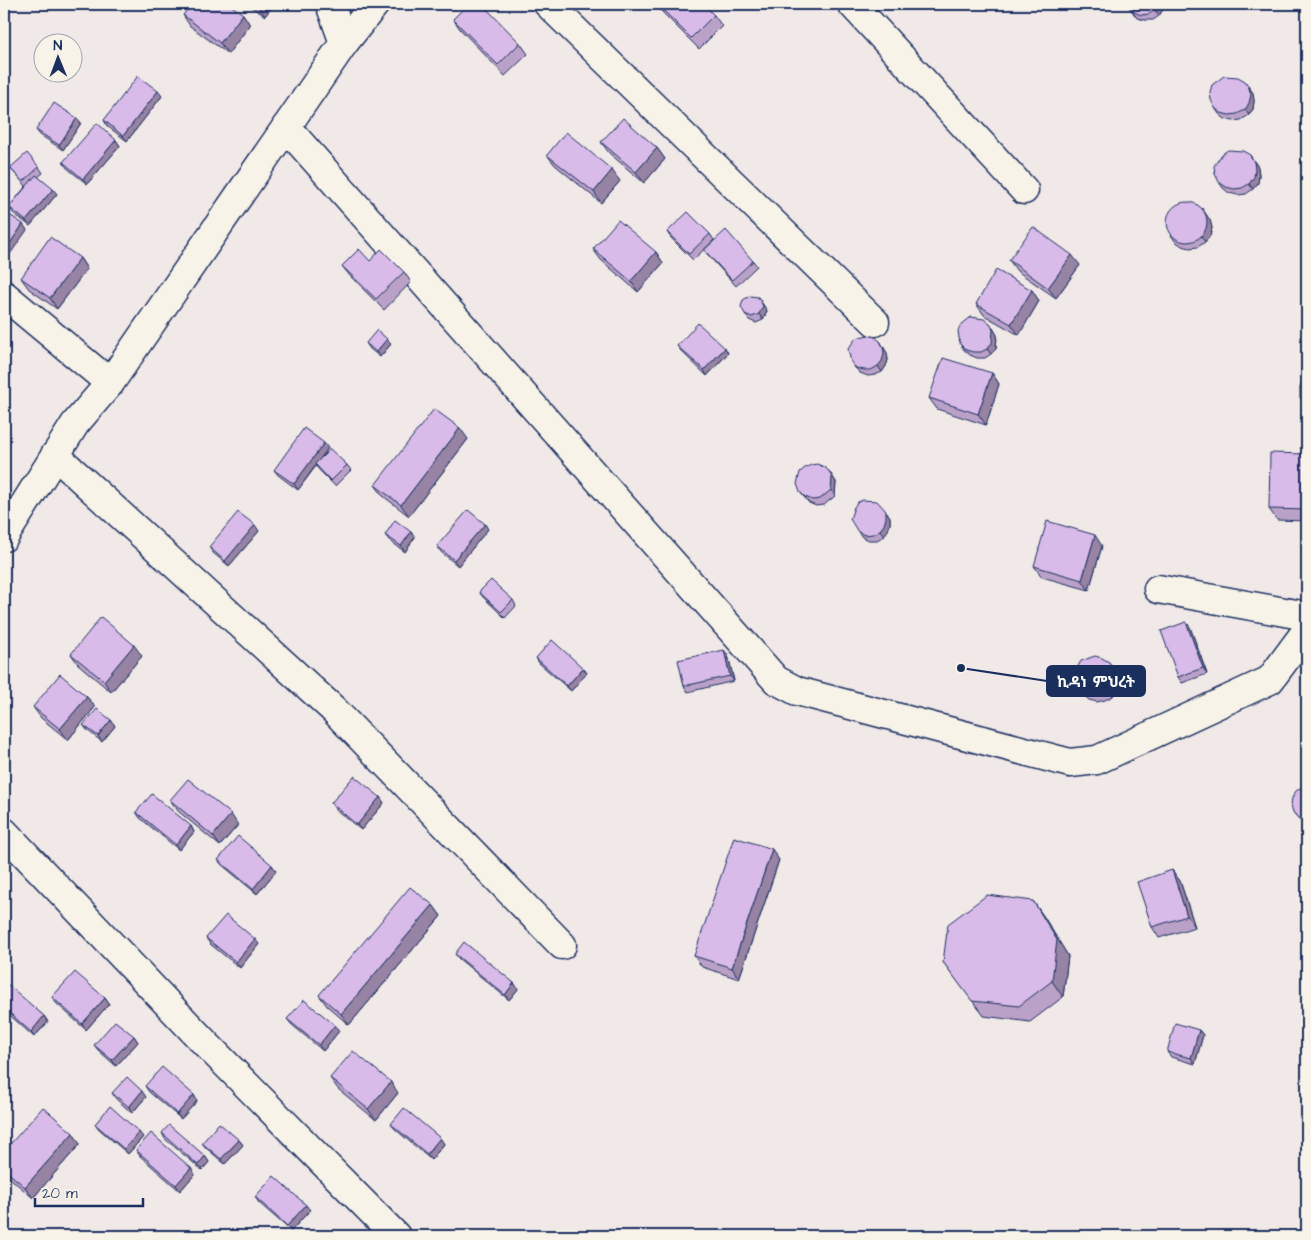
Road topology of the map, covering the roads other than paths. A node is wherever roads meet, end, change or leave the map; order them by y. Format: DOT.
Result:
graph roads {
  1 [pos="330,4"];
  2 [pos="375,4"];
  3 [pos="548,4"];
  4 [pos="852,4"];
  5 [pos="344,43"];
  6 [pos="286,127"];
  7 [pos="1024,190"];
  8 [pos="4,295"];
  9 [pos="875,322"];
  10 [pos="110,383"];
  11 [pos="54,455"];
  12 [pos="4,537"];
  13 [pos="1158,589"];
  14 [pos="1307,616"];
  15 [pos="1307,630"];
  16 [pos="4,832"];
  17 [pos="562,946"];
  18 [pos="396,1236"];
  1 -- 5 [label="street"];
  2 -- 5 [label="street"];
  3 -- 9 [label="street"];
  4 -- 7 [label="street"];
  5 -- 6 [label="street"];
  6 -- 10 [label="street"];
  6 -- 15 [label="street"];
  8 -- 10 [label="street"];
  10 -- 11 [label="street"];
  11 -- 12 [label="street"];
  11 -- 17 [label="street"];
  13 -- 14 [label="street"];
  16 -- 18 [label="street"];
}
